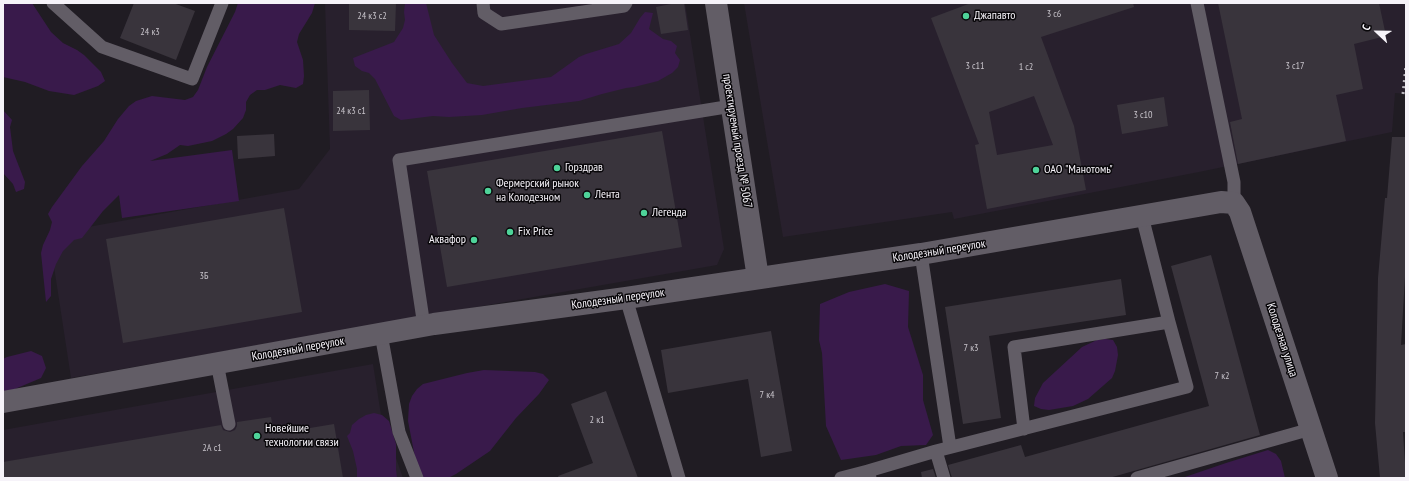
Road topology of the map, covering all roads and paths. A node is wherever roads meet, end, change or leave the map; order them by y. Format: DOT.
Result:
graph roads {
  1 [pos="53,3"];
  2 [pos="222,3"];
  3 [pos="482,3"];
  4 [pos="626,3"];
  5 [pos="716,3"];
  6 [pos="1197,3"];
  7 [pos="732,106"];
  8 [pos="1234,203"];
  9 [pos="1142,216"];
  10 [pos="921,254"];
  11 [pos="758,278"];
  12 [pos="626,298"];
  13 [pos="1169,322"];
  14 [pos="424,326"];
  15 [pos="381,334"];
  16 [pos="217,363"];
  17 [pos="3,402"];
  18 [pos="228,424"];
  19 [pos="1024,429"];
  20 [pos="1311,429"];
  21 [pos="950,447"];
  22 [pos="936,451"];
  23 [pos="869,475"];
  24 [pos="417,478"];
  25 [pos="679,478"];
  26 [pos="841,478"];
  27 [pos="944,478"];
  28 [pos="1137,478"];
  29 [pos="1328,478"];
  1 -- 2 [label="lane"];
  3 -- 4 [label="lane"];
  5 -- 7 [label="street, проектируемый проезд № 5067"];
  6 -- 8 [label="lane"];
  7 -- 11 [label="street, проектируемый проезд № 5067"];
  7 -- 14 [label="lane"];
  8 -- 9 [label="street, Колодезный переулок"];
  8 -- 20 [label="street, Колодезная улица"];
  9 -- 10 [label="street, Колодезный переулок"];
  9 -- 13 [label="lane"];
  10 -- 11 [label="street, Колодезный переулок"];
  10 -- 21 [label="lane"];
  11 -- 12 [label="street, Колодезный переулок"];
  12 -- 14 [label="street, Колодезный переулок"];
  12 -- 25 [label="lane"];
  13 -- 19 [label="lane"];
  13 -- 19 [label="lane"];
  14 -- 15 [label="street, Колодезный переулок"];
  15 -- 16 [label="street, Колодезный переулок"];
  15 -- 24 [label="lane"];
  16 -- 17 [label="street, Колодезный переулок"];
  16 -- 18 [label="lane"];
  19 -- 21 [label="lane"];
  20 -- 28 [label="lane"];
  20 -- 29 [label="street, Колодезная улица"];
  21 -- 22 [label="lane"];
  22 -- 23 [label="lane"];
  22 -- 27 [label="lane"];
  23 -- 26 [label="lane"];
}
